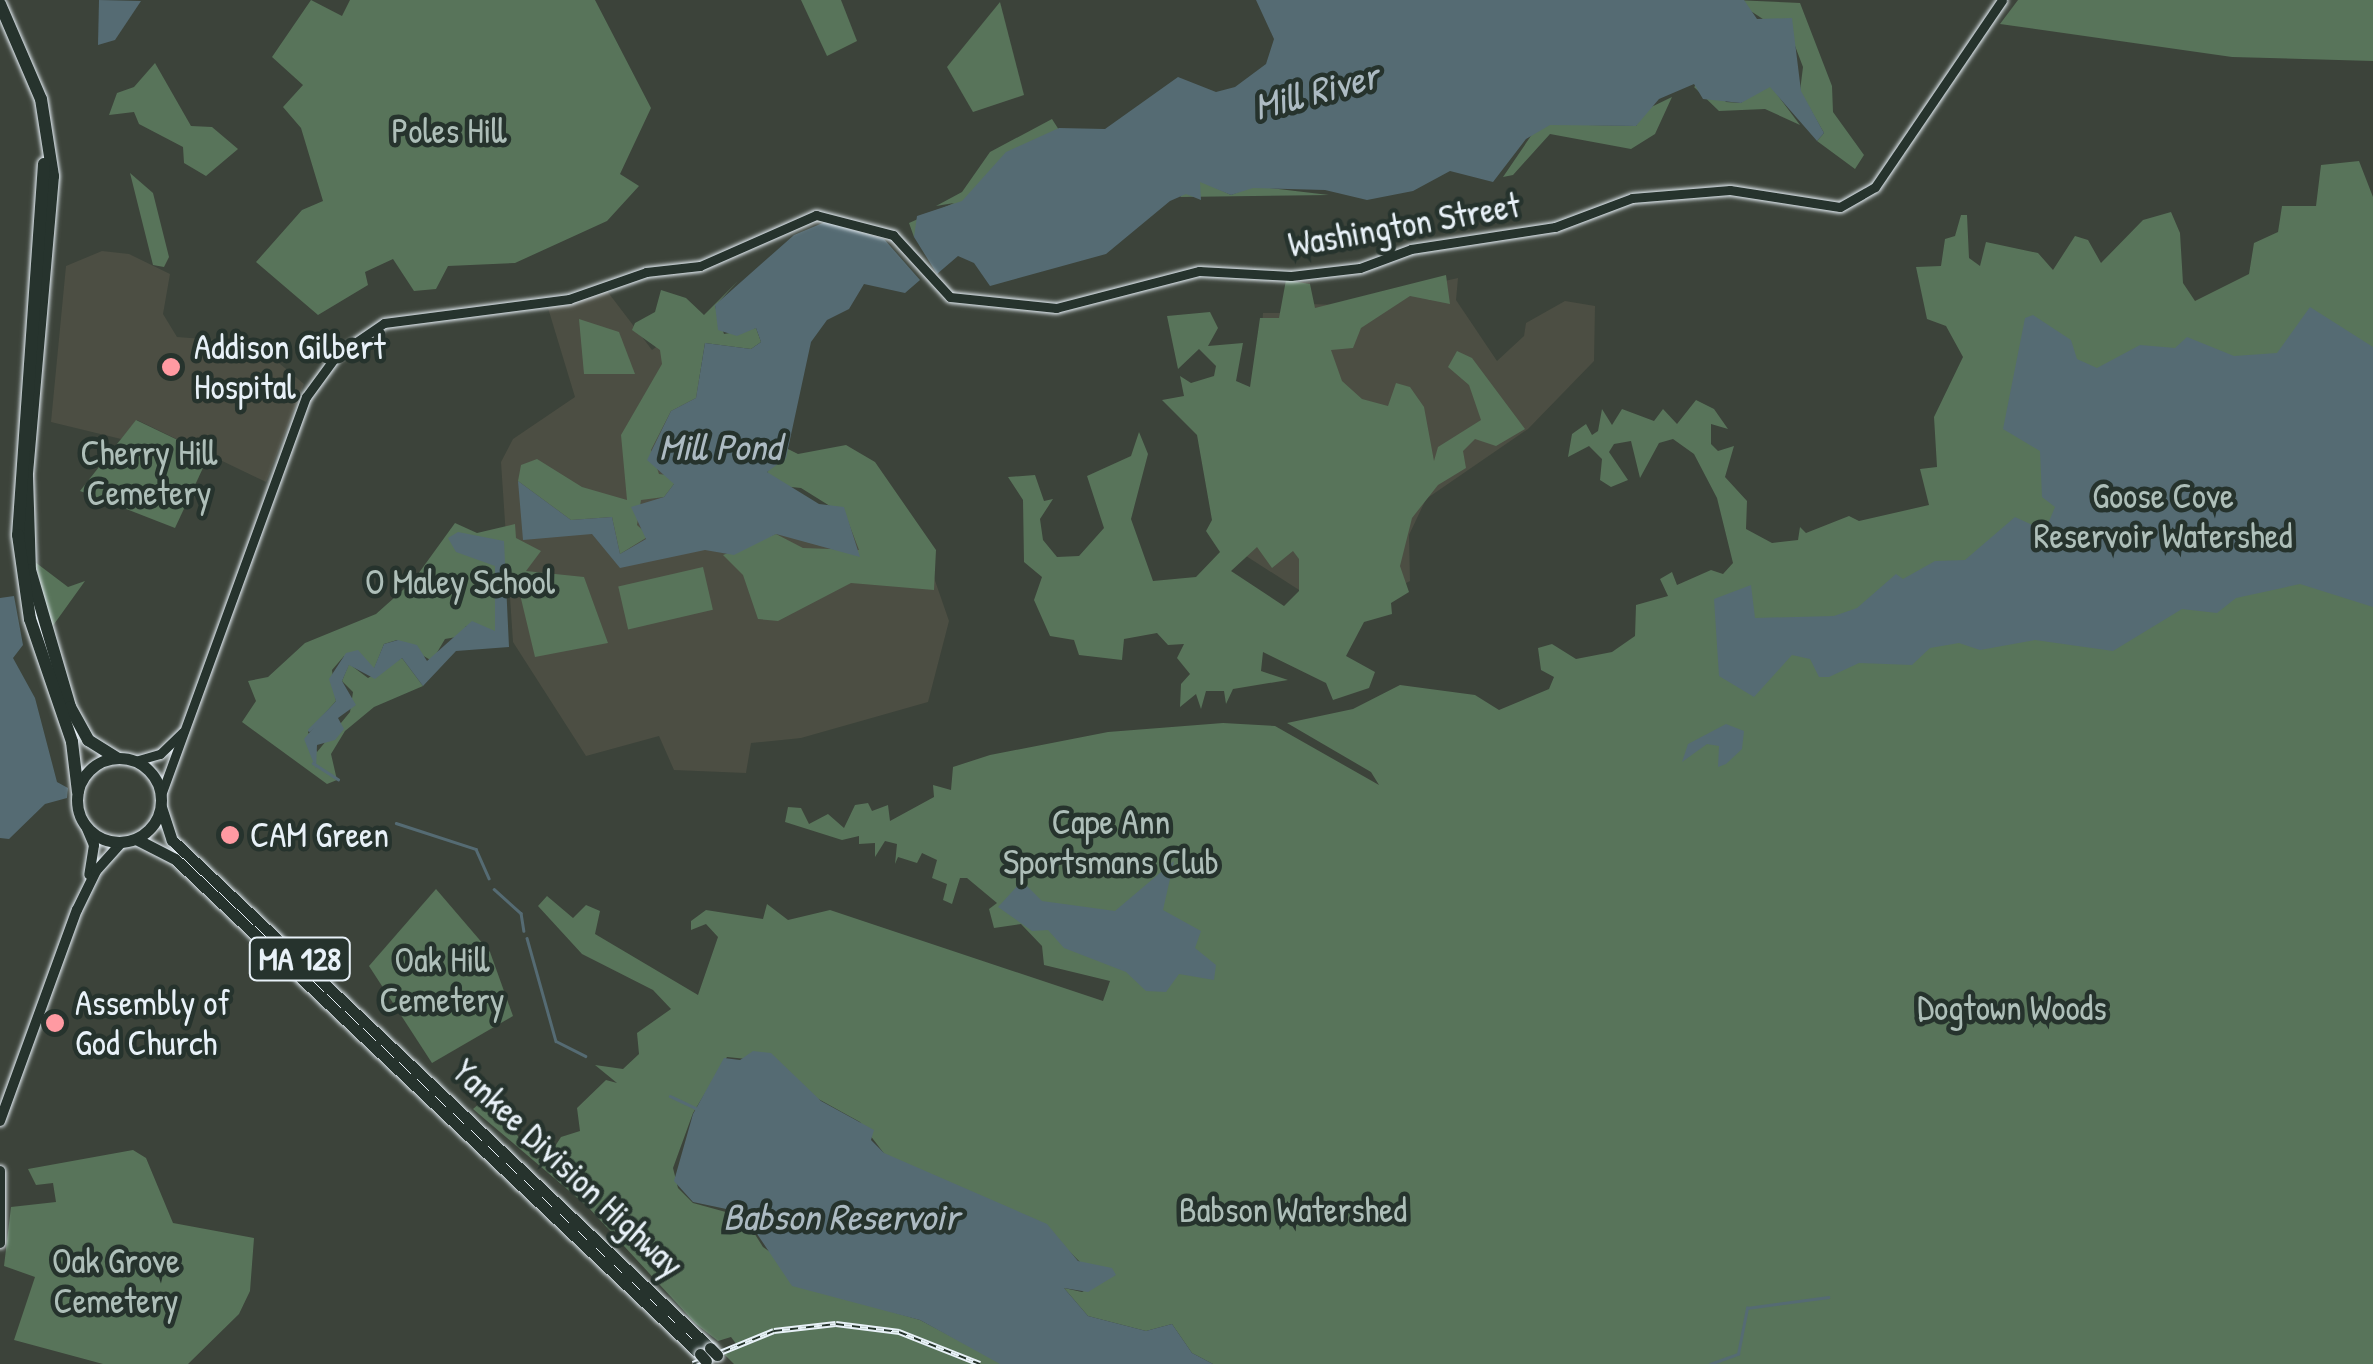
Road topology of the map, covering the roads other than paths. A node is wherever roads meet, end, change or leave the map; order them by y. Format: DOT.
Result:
graph roads {
  1 [pos="2002,0"];
  2 [pos="1,11"];
  3 [pos="22,480"];
  4 [pos="185,730"];
  5 [pos="118,758"];
  6 [pos="135,761"];
  7 [pos="78,792"];
  8 [pos="161,801"];
  9 [pos="85,824"];
  10 [pos="136,838"];
  11 [pos="122,842"];
  12 [pos="88,879"];
  13 [pos="77,910"];
  14 [pos="453,1108"];
  15 [pos="0,1121"];
  16 [pos="0,1171"];
  17 [pos="0,1243"];
  18 [pos="711,1358"];
  1 -- 4 [label="main road, Washington Street"];
  2 -- 3 [label="highway"];
  3 -- 5 [label="highway"];
  3 -- 7 [label="highway"];
  4 -- 6 [label="main road"];
  4 -- 8 [label="main road, Washington Street"];
  5 -- 6 [label="highway"];
  5 -- 7 [label="highway"];
  6 -- 8 [label="highway, MA 128"];
  7 -- 9 [label="highway"];
  8 -- 10 [label="highway"];
  8 -- 14 [label="highway, Yankee Division Highway / MA 128"];
  9 -- 11 [label="highway"];
  9 -- 12 [label="main road"];
  10 -- 11 [label="highway"];
  10 -- 14 [label="highway, Yankee Division Highway / MA 128"];
  11 -- 13 [label="main road"];
  12 -- 13 [label="main road"];
  13 -- 15 [label="main road"];
  14 -- 18 [label="highway, Yankee Division Highway / MA 128"];
  16 -- 17 [label="main road"];
}
